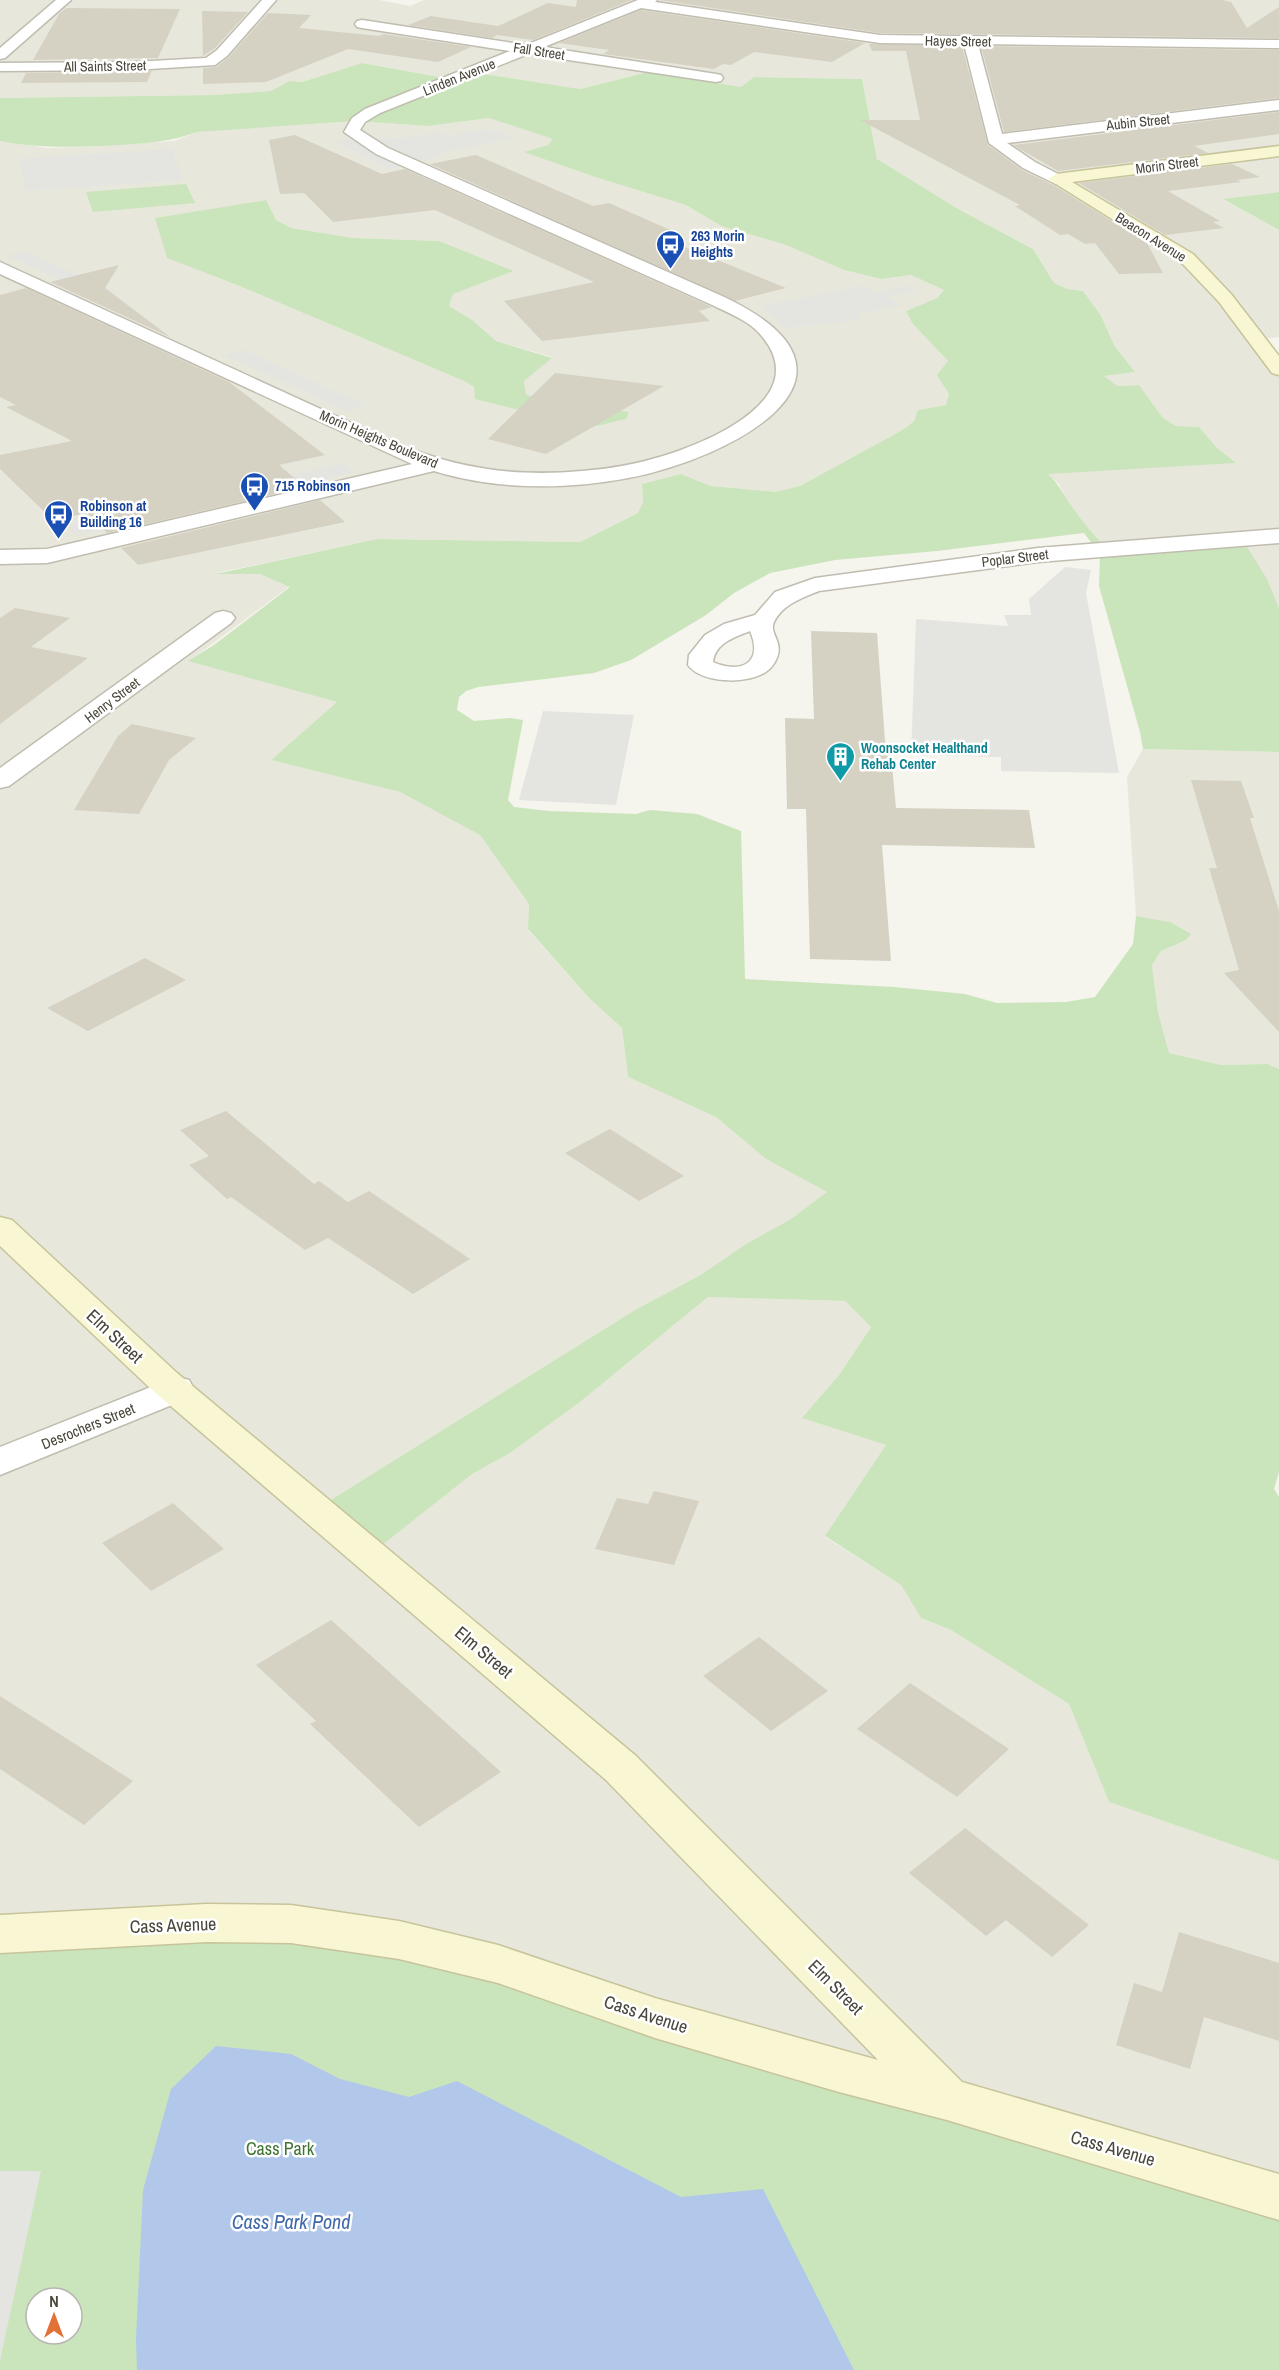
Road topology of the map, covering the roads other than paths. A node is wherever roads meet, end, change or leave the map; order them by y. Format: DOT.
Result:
graph roads {
  1 [pos="64,0"];
  2 [pos="269,0"];
  3 [pos="644,2"];
  4 [pos="362,24"];
  5 [pos="970,41"];
  6 [pos="1279,44"];
  7 [pos="528,49"];
  8 [pos="0,55"];
  9 [pos="0,67"];
  10 [pos="716,78"];
  11 [pos="1279,105"];
  12 [pos="997,139"];
  13 [pos="1279,152"];
  14 [pos="422,169"];
  15 [pos="1056,179"];
  16 [pos="0,267"];
  17 [pos="1279,369"];
  18 [pos="435,465"];
  19 [pos="1279,536"];
  20 [pos="0,557"];
  21 [pos="223,618"];
  22 [pos="763,620"];
  23 [pos="0,780"];
  24 [pos="0,1227"];
  25 [pos="176,1389"];
  26 [pos="0,1462"];
  27 [pos="0,1934"];
  28 [pos="947,2099"];
  29 [pos="1279,2197"];
  1 -- 8 [label="street"];
  2 -- 9 [label="street, All Saints Street"];
  3 -- 5 [label="street, Hayes Street"];
  3 -- 7 [label="street, Linden Avenue"];
  4 -- 7 [label="street, Fall Street"];
  5 -- 6 [label="street, Hayes Street"];
  5 -- 12 [label="street"];
  7 -- 10 [label="street, Fall Street"];
  7 -- 14 [label="street, Linden Avenue"];
  11 -- 12 [label="street, Aubin Street"];
  12 -- 15 [label="street, Beacon Avenue"];
  13 -- 15 [label="street, Morin Street"];
  14 -- 18 [label="street, Morin Heights Boulevard"];
  15 -- 17 [label="street, Beacon Avenue"];
  16 -- 18 [label="street, Morin Heights Boulevard"];
  18 -- 20 [label="street"];
  19 -- 22 [label="street, Poplar Street"];
  21 -- 23 [label="street, Henry Street"];
  24 -- 25 [label="street, Elm Street"];
  25 -- 26 [label="street, Desrochers Street"];
  25 -- 28 [label="street, Elm Street"];
  27 -- 28 [label="street, Cass Avenue"];
  28 -- 29 [label="street, Cass Avenue"];
}
